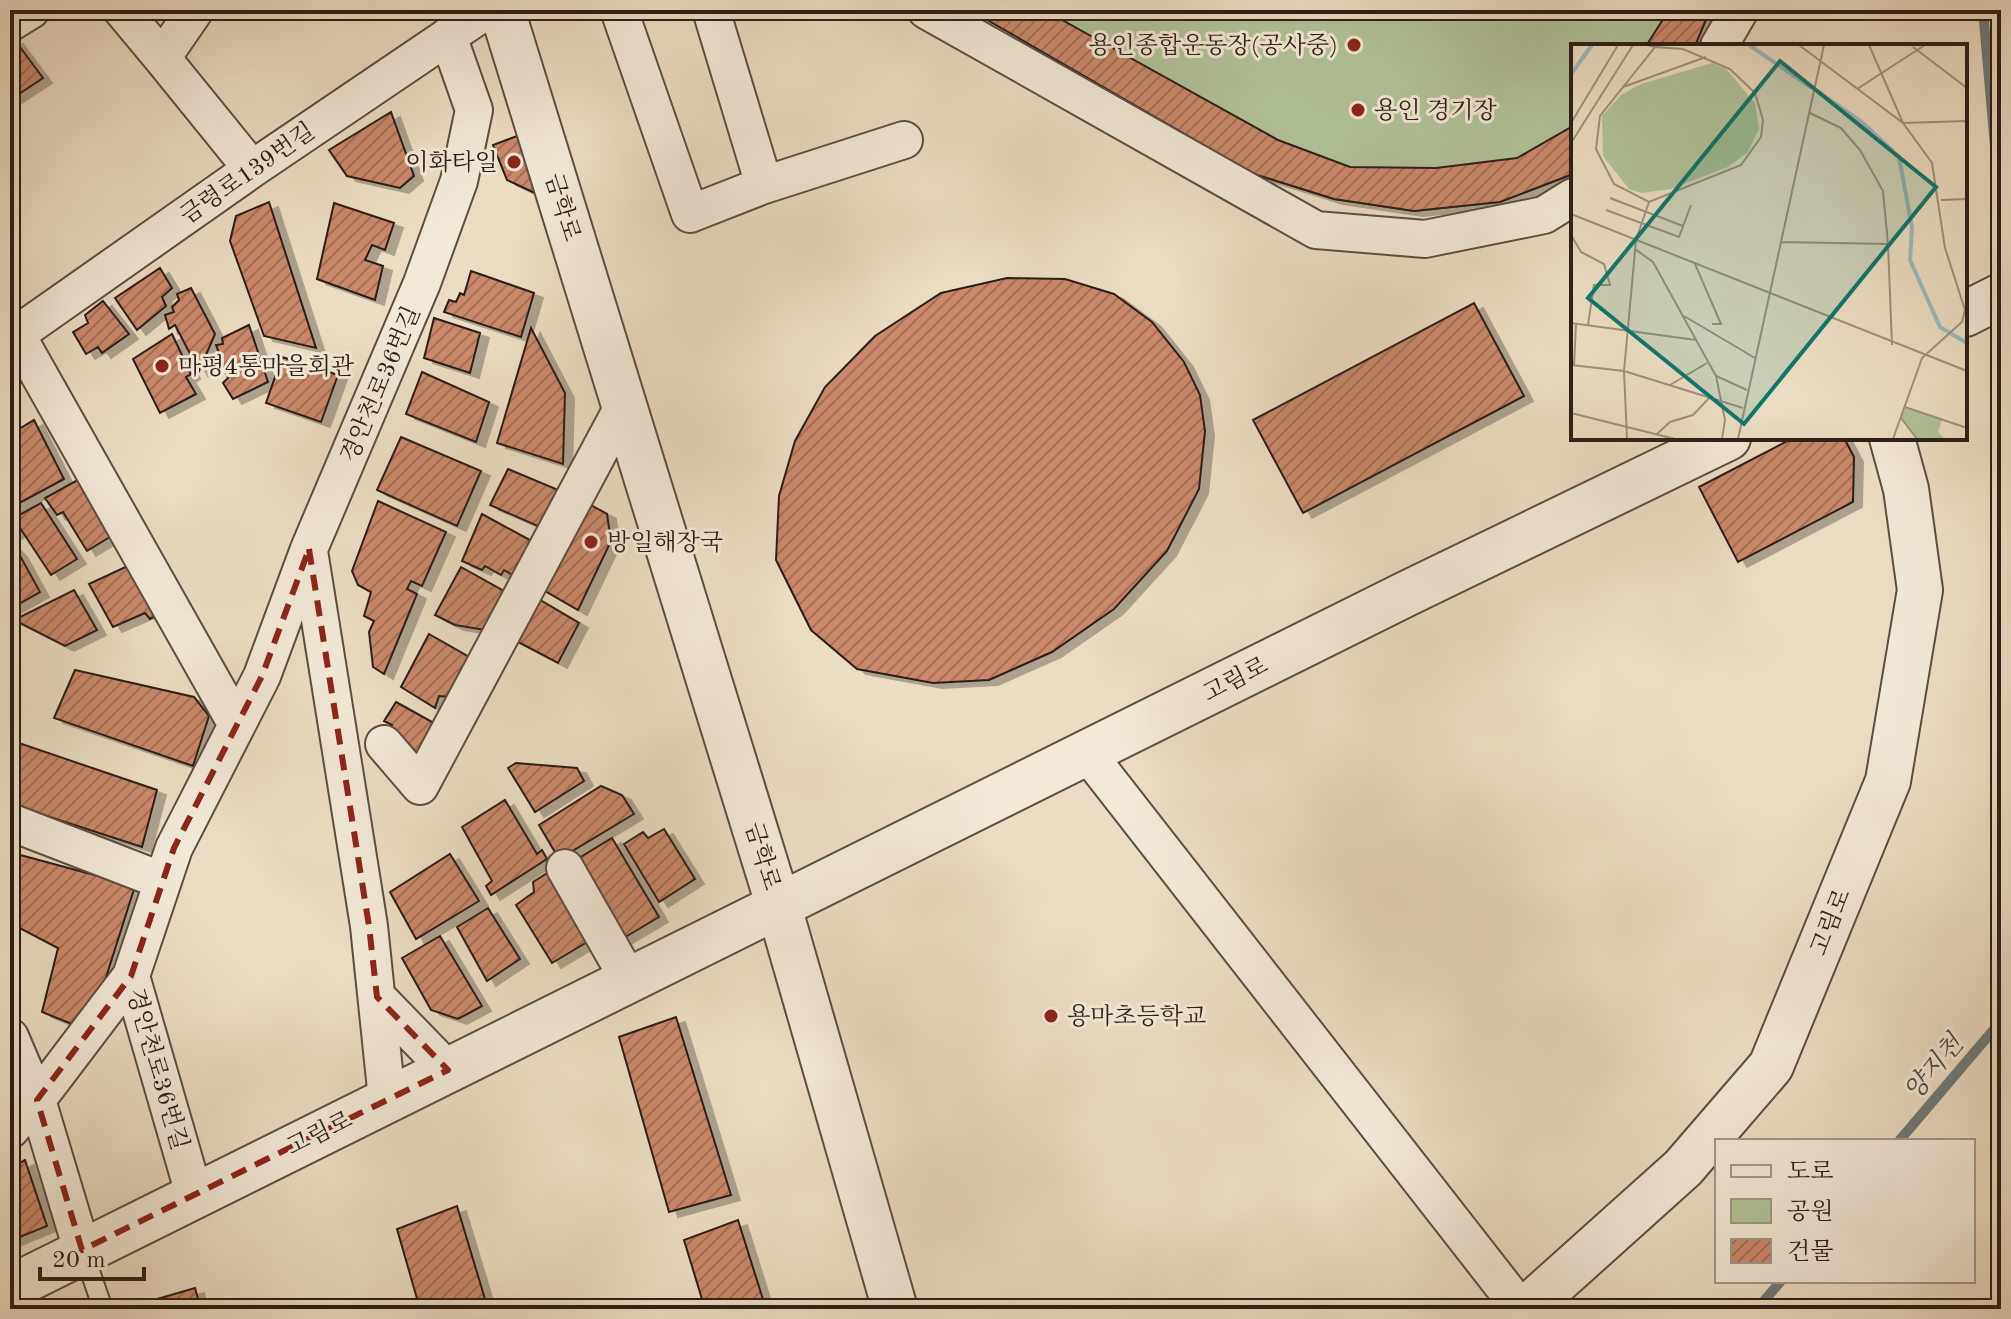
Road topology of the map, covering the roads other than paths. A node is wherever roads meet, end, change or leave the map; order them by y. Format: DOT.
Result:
graph roads {
  1 [pos="31,10"];
  2 [pos="122,10"];
  3 [pos="195,10"];
  4 [pos="487,10"];
  5 [pos="502,10"];
  6 [pos="619,10"];
  7 [pos="711,10"];
  8 [pos="926,10"];
  9 [pos="1740,10"];
  10 [pos="10,23"];
  11 [pos="448,36"];
  12 [pos="1720,44"];
  13 [pos="162,58"];
  14 [pos="904,140"];
  15 [pos="252,169"];
  16 [pos="764,185"];
  17 [pos="1571,198"];
  18 [pos="2001,296"];
  19 [pos="1967,313"];
  20 [pos="13,332"];
  21 [pos="624,405"];
  22 [pos="1724,440"];
  23 [pos="1893,440"];
  24 [pos="309,549"];
  25 [pos="237,725"];
  26 [pos="384,744"];
  27 [pos="1087,753"];
  28 [pos="10,822"];
  29 [pos="565,868"];
  30 [pos="163,881"];
  31 [pos="779,907"];
  32 [pos="131,976"];
  33 [pos="629,980"];
  34 [pos="377,997"];
  35 [pos="10,1037"];
  36 [pos="448,1070"];
  37 [pos="387,1099"];
  38 [pos="37,1100"];
  39 [pos="10,1130"];
  40 [pos="194,1194"];
  41 [pos="82,1250"];
  42 [pos="10,1288"];
  43 [pos="103,1309"];
  44 [pos="895,1309"];
  45 [pos="1523,1309"];
  1 -- 10 [label="street"];
  2 -- 13 [label="street"];
  3 -- 13 [label="street"];
  4 -- 11 [label="street, 금령로139번길"];
  5 -- 21 [label="street, 금학로"];
  6 -- 16 [label="street"];
  7 -- 16 [label="street"];
  8 -- 17 [label="street"];
  9 -- 12 [label="street"];
  11 -- 15 [label="street, 금령로139번길"];
  11 -- 24 [label="street, 경안천로36번길"];
  13 -- 15 [label="street"];
  14 -- 16 [label="street"];
  15 -- 20 [label="street, 금령로139번길"];
  18 -- 19 [label="street"];
  20 -- 25 [label="street"];
  21 -- 26 [label="street"];
  21 -- 31 [label="street, 금학로"];
  22 -- 27 [label="street, 고림로"];
  23 -- 45 [label="street, 고림로"];
  24 -- 25 [label="street, 경안천로36번길"];
  24 -- 34 [label="street"];
  25 -- 30 [label="street, 경안천로36번길"];
  27 -- 31 [label="street, 고림로"];
  27 -- 45 [label="street, 고림로"];
  28 -- 30 [label="street"];
  29 -- 33 [label="street"];
  30 -- 32 [label="street, 경안천로36번길"];
  31 -- 33 [label="street, 고림로"];
  31 -- 44 [label="street, 금학로"];
  32 -- 38 [label="street"];
  32 -- 40 [label="street, 경안천로36번길"];
  33 -- 36 [label="street, 고림로"];
  34 -- 36 [label="street"];
  34 -- 37 [label="street"];
  35 -- 38 [label="street"];
  36 -- 37 [label="street, 고림로"];
  37 -- 40 [label="street, 고림로"];
  38 -- 39 [label="street"];
  38 -- 41 [label="street"];
  40 -- 41 [label="street, 고림로"];
  41 -- 42 [label="street, 고림로"];
  41 -- 43 [label="lane"];
}
